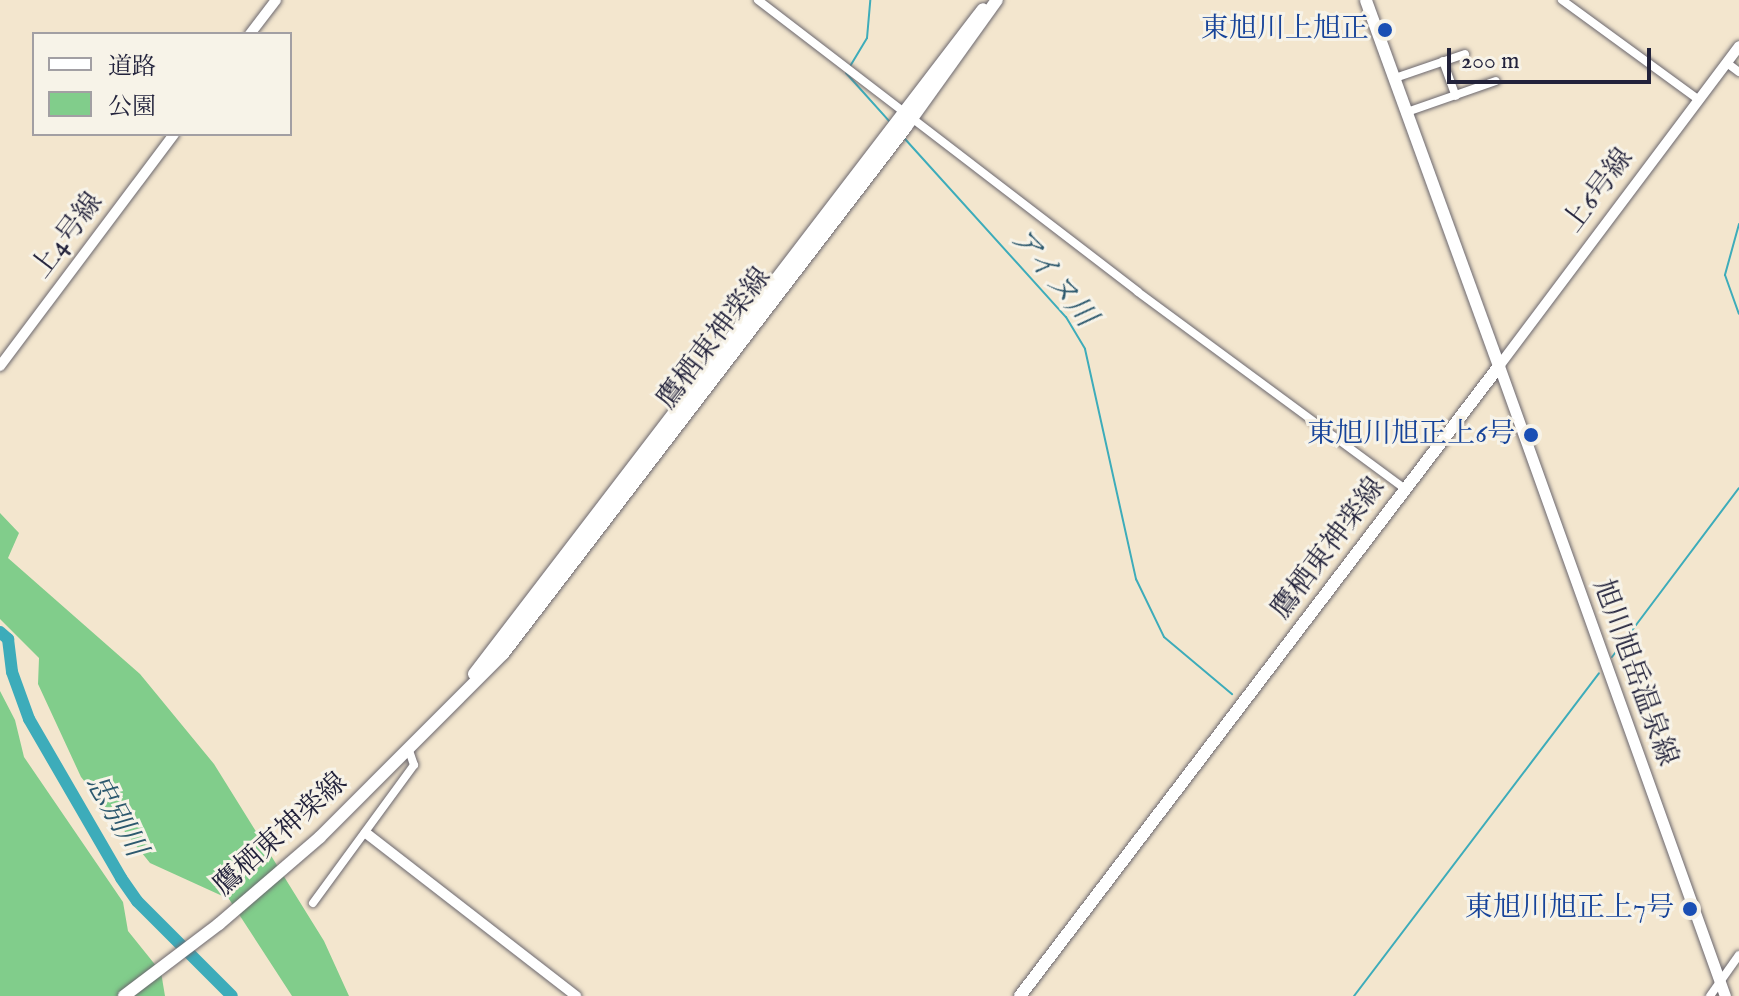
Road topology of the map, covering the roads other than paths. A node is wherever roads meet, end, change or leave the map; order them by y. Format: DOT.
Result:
graph roads {
  1 [pos="276,0"];
  2 [pos="758,0"];
  3 [pos="994,0"];
  4 [pos="1366,0"];
  5 [pos="1562,0"];
  6 [pos="252,32"];
  7 [pos="1739,46"];
  8 [pos="1465,54"];
  9 [pos="1443,61"];
  10 [pos="1727,63"];
  11 [pos="1739,72"];
  12 [pos="1395,78"];
  13 [pos="1496,81"];
  14 [pos="1456,96"];
  15 [pos="1699,100"];
  16 [pos="1407,112"];
  17 [pos="905,118"];
  18 [pos="172,136"];
  19 [pos="0,366"];
  20 [pos="1499,366"];
  21 [pos="1405,489"];
  22 [pos="408,748"];
  23 [pos="366,833"];
  24 [pos="313,903"];
  25 [pos="1739,955"];
  26 [pos="1720,982"];
  27 [pos="124,996"];
  28 [pos="576,996"];
  29 [pos="1020,996"];
  30 [pos="1710,996"];
  31 [pos="1725,996"];
  1 -- 6 [label="street"];
  2 -- 17 [label="street"];
  3 -- 17 [label="main road, 鷹栖東神楽線"];
  4 -- 12 [label="main road"];
  5 -- 15 [label="street"];
  7 -- 10 [label="street, 上6号線"];
  8 -- 9 [label="street"];
  9 -- 12 [label="street"];
  9 -- 14 [label="street"];
  10 -- 11 [label="street"];
  10 -- 15 [label="street, 上6号線"];
  12 -- 16 [label="main road"];
  13 -- 14 [label="street"];
  14 -- 16 [label="street"];
  15 -- 20 [label="street, 上6号線"];
  16 -- 20 [label="main road"];
  17 -- 21 [label="street"];
  17 -- 22 [label="main road, 鷹栖東神楽線"];
  18 -- 19 [label="street, 上4号線"];
  20 -- 21 [label="main road, 鷹栖東神楽線"];
  20 -- 26 [label="main road, 旭川旭岳温泉線"];
  21 -- 29 [label="main road, 鷹栖東神楽線"];
  22 -- 23 [label="street"];
  22 -- 27 [label="main road, 鷹栖東神楽線"];
  23 -- 24 [label="street"];
  23 -- 28 [label="street"];
  25 -- 26 [label="street"];
  26 -- 30 [label="street"];
  26 -- 31 [label="main road, 旭川旭岳温泉線"];
}
